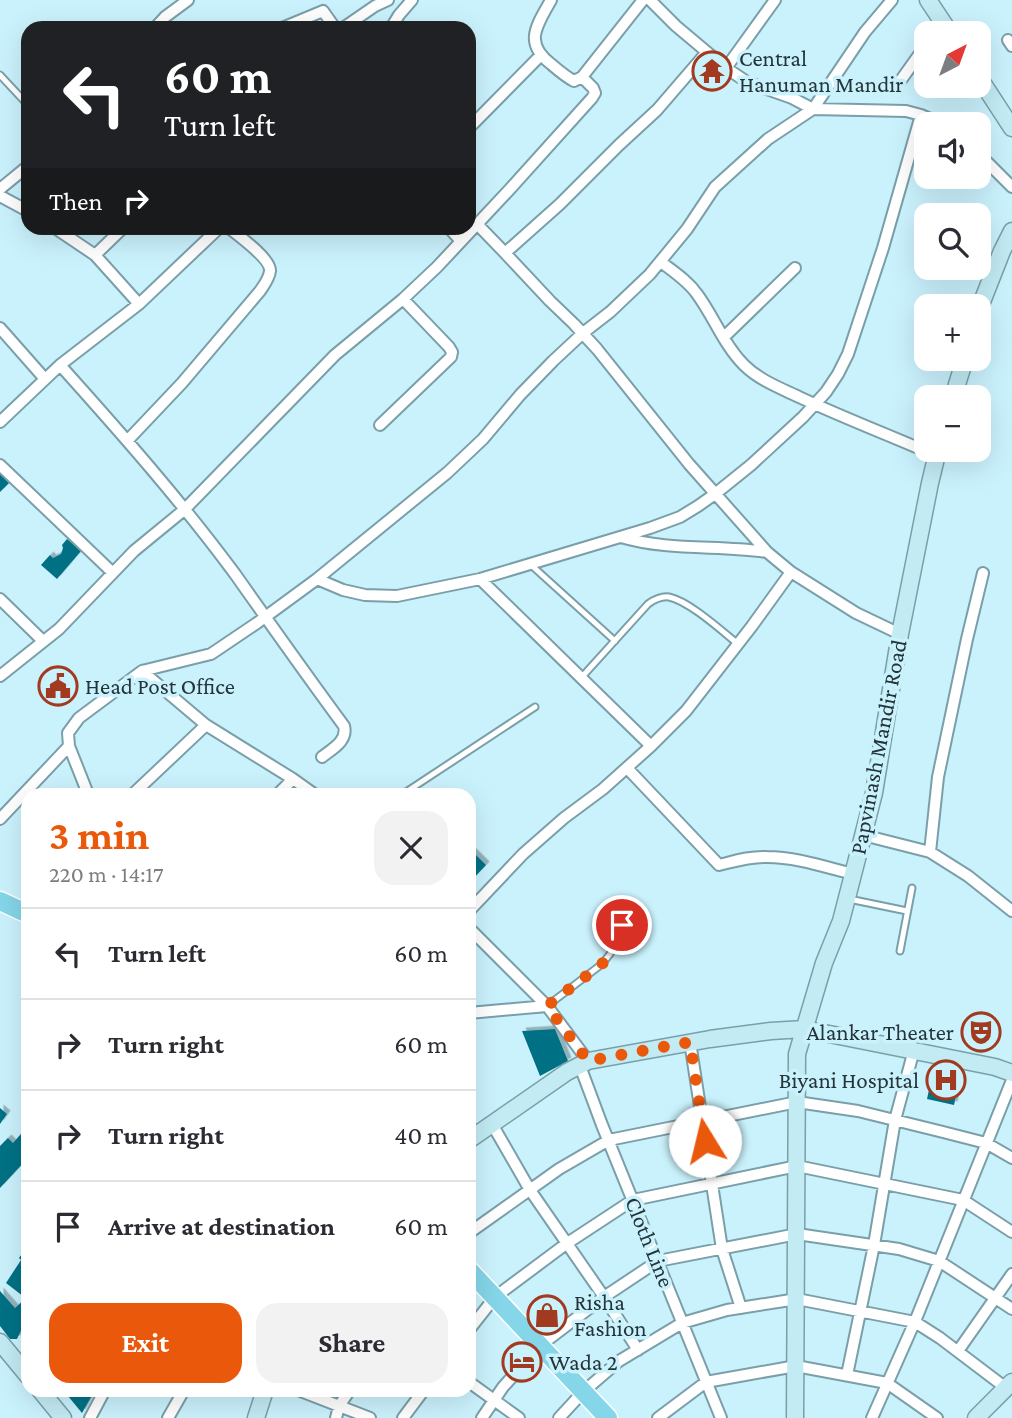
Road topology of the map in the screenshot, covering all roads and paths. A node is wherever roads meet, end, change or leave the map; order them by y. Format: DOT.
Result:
graph roads {
  1 [pos="188,0"];
  2 [pos="317,0"];
  3 [pos="388,0"];
  4 [pos="412,0"];
  5 [pos="551,0"];
  6 [pos="643,0"];
  7 [pos="650,0"];
  8 [pos="775,0"];
  9 [pos="892,0"];
  10 [pos="929,0"];
  11 [pos="323,11"];
  12 [pos="161,21"];
  13 [pos="299,21"];
  14 [pos="330,21"];
  15 [pos="353,21"];
  16 [pos="395,21"];
  17 [pos="939,21"];
  18 [pos="707,52"];
  19 [pos="540,56"];
  20 [pos="914,62"];
  21 [pos="726,68"];
  22 [pos="0,75"];
  23 [pos="582,76"];
  24 [pos="901,79"];
  25 [pos="991,96"];
  26 [pos="21,98"];
  27 [pos="813,109"];
  28 [pos="914,113"];
  29 [pos="476,121"];
  30 [pos="1012,128"];
  31 [pos="914,140"];
  32 [pos="991,166"];
  33 [pos="21,172"];
  34 [pos="1012,187"];
  35 [pos="0,189"];
  36 [pos="0,196"];
  37 [pos="21,207"];
  38 [pos="477,224"];
  39 [pos="1012,231"];
  40 [pos="66,235"];
  41 [pos="116,235"];
  42 [pos="212,235"];
  43 [pos="237,235"];
  44 [pos="455,235"];
  45 [pos="467,235"];
  46 [pos="461,241"];
  47 [pos="505,253"];
  48 [pos="96,255"];
  49 [pos="661,262"];
  50 [pos="795,268"];
  51 [pos="985,294"];
  52 [pos="403,299"];
  53 [pos="139,304"];
  54 [pos="0,328"];
  55 [pos="583,333"];
  56 [pos="724,337"];
  57 [pos="60,365"];
  58 [pos="45,379"];
  59 [pos="816,405"];
  60 [pos="0,422"];
  61 [pos="380,425"];
  62 [pos="128,440"];
  63 [pos="914,444"];
  64 [pos="935,462"];
  65 [pos="0,465"];
  66 [pos="715,494"];
  67 [pos="184,510"];
  68 [pos="621,537"];
  69 [pos="767,552"];
  70 [pos="530,564"];
  71 [pos="791,572"];
  72 [pos="113,573"];
  73 [pos="983,573"];
  74 [pos="317,579"];
  75 [pos="480,579"];
  76 [pos="0,599"];
  77 [pos="265,618"];
  78 [pos="900,634"];
  79 [pos="615,640"];
  80 [pos="43,641"];
  81 [pos="739,644"];
  82 [pos="142,671"];
  83 [pos="0,676"];
  84 [pos="581,678"];
  85 [pos="535,707"];
  86 [pos="206,725"];
  87 [pos="651,746"];
  88 [pos="68,747"];
  89 [pos="322,757"];
  90 [pos="626,768"];
  91 [pos="293,779"];
  92 [pos="29,788"];
  93 [pos="85,788"];
  94 [pos="139,788"];
  95 [pos="284,788"];
  96 [pos="306,788"];
  97 [pos="412,788"];
  98 [pos="21,797"];
  99 [pos="0,819"];
  100 [pos="863,835"];
  101 [pos="930,852"];
  102 [pos="853,874"];
  103 [pos="912,888"];
  104 [pos="846,899"];
  105 [pos="0,901"];
  106 [pos="476,904"];
  107 [pos="21,911"];
  108 [pos="907,911"];
  109 [pos="1012,911"];
  110 [pos="622,925"];
  111 [pos="476,935"];
  112 [pos="901,951"];
  113 [pos="547,1006"];
  114 [pos="476,1012"];
  115 [pos="804,1029"];
  116 [pos="690,1042"];
  117 [pos="914,1050"];
  118 [pos="584,1063"];
  119 [pos="1012,1073"];
  120 [pos="1012,1080"];
  121 [pos="797,1102"];
  122 [pos="701,1120"];
  123 [pos="895,1120"];
  124 [pos="492,1125"];
  125 [pos="476,1135"];
  126 [pos="608,1140"];
  127 [pos="986,1143"];
  128 [pos="1012,1158"];
  129 [pos="797,1166"];
  130 [pos="712,1184"];
  131 [pos="884,1184"];
  132 [pos="530,1190"];
  133 [pos="634,1200"];
  134 [pos="963,1200"];
  135 [pos="476,1228"];
  136 [pos="1012,1233"];
  137 [pos="797,1234"];
  138 [pos="566,1244"];
  139 [pos="874,1245"];
  140 [pos="722,1249"];
  141 [pos="658,1261"];
  142 [pos="939,1261"];
  143 [pos="1012,1274"];
  144 [pos="476,1277"];
  145 [pos="495,1297"];
  146 [pos="604,1297"];
  147 [pos="996,1298"];
  148 [pos="797,1299"];
  149 [pos="741,1308"];
  150 [pos="1012,1309"];
  151 [pos="861,1311"];
  152 [pos="476,1321"];
  153 [pos="915,1322"];
  154 [pos="682,1324"];
  155 [pos="0,1342"];
  156 [pos="541,1345"];
  157 [pos="638,1350"];
  158 [pos="958,1351"];
  159 [pos="796,1366"];
  160 [pos="21,1368"];
  161 [pos="847,1376"];
  162 [pos="706,1382"];
  163 [pos="887,1383"];
  164 [pos="1009,1385"];
  165 [pos="476,1387"];
  166 [pos="583,1392"];
  167 [pos="46,1397"];
  168 [pos="101,1397"];
  169 [pos="180,1397"];
  170 [pos="263,1397"];
  171 [pos="316,1397"];
  172 [pos="345,1397"];
  173 [pos="419,1397"];
  174 [pos="494,1400"];
  175 [pos="339,1406"];
  176 [pos="64,1418"];
  177 [pos="90,1418"];
  178 [pos="168,1418"];
  179 [pos="256,1418"];
  180 [pos="336,1418"];
  181 [pos="370,1418"];
  182 [pos="403,1418"];
  183 [pos="482,1418"];
  184 [pos="519,1418"];
  185 [pos="559,1418"];
  186 [pos="608,1418"];
  187 [pos="658,1418"];
  188 [pos="720,1418"];
  189 [pos="795,1418"];
  190 [pos="872,1418"];
  191 [pos="937,1418"];
  192 [pos="976,1418"];
  1 -- 12 [label="street"];
  2 -- 11 [label="street"];
  3 -- 15 [label="street"];
  4 -- 16 [label="street"];
  5 -- 19 [label="street"];
  6 -- 23 [label="street"];
  7 -- 18 [label="street"];
  8 -- 21 [label="street"];
  9 -- 27 [label="street"];
  10 -- 17 [label="street"];
  11 -- 13 [label="street"];
  11 -- 14 [label="street"];
  18 -- 21 [label="street"];
  18 -- 47 [label="street"];
  19 -- 23 [label="street"];
  19 -- 29 [label="street"];
  20 -- 24 [label="street"];
  21 -- 27 [label="street"];
  22 -- 26 [label="lane"];
  23 -- 38 [label="street"];
  25 -- 30 [label="street"];
  27 -- 28 [label="street"];
  27 -- 49 [label="street"];
  31 -- 59 [label="street"];
  32 -- 34 [label="street"];
  33 -- 35 [label="street"];
  36 -- 37 [label="street"];
  38 -- 47 [label="street"];
  39 -- 51 [label="street"];
  40 -- 48 [label="street"];
  41 -- 48 [label="street"];
  42 -- 53 [label="street"];
  43 -- 62 [label="street"];
  44 -- 46 [label="street"];
  45 -- 46 [label="street"];
  46 -- 52 [label="street"];
  47 -- 55 [label="street"];
  48 -- 53 [label="street"];
  49 -- 55 [label="street"];
  49 -- 56 [label="street"];
  50 -- 56 [label="street"];
  52 -- 61 [label="street"];
  52 -- 67 [label="street"];
  53 -- 57 [label="street"];
  54 -- 58 [label="street"];
  55 -- 66 [label="street"];
  55 -- 74 [label="street"];
  56 -- 59 [label="street"];
  57 -- 58 [label="street"];
  57 -- 62 [label="street"];
  58 -- 60 [label="street"];
  59 -- 63 [label="street"];
  59 -- 66 [label="street"];
  62 -- 67 [label="street"];
  64 -- 78 [label="street, Papvinash Mandir Road"];
  65 -- 72 [label="street"];
  66 -- 68 [label="street"];
  66 -- 69 [label="street"];
  67 -- 72 [label="street"];
  67 -- 77 [label="street"];
  68 -- 69 [label="street"];
  68 -- 70 [label="street"];
  69 -- 71 [label="street"];
  70 -- 75 [label="street"];
  70 -- 79 [label="lane"];
  71 -- 78 [label="street"];
  71 -- 81 [label="street"];
  72 -- 80 [label="street"];
  73 -- 101 [label="street"];
  74 -- 75 [label="street"];
  74 -- 77 [label="street"];
  75 -- 84 [label="street"];
  76 -- 80 [label="street"];
  77 -- 82 [label="street"];
  77 -- 89 [label="street"];
  78 -- 100 [label="street, Papvinash Mandir Road"];
  79 -- 81 [label="lane"];
  79 -- 84 [label="lane"];
  80 -- 83 [label="street"];
  81 -- 87 [label="street"];
  82 -- 86 [label="street"];
  82 -- 88 [label="street"];
  84 -- 87 [label="street"];
  85 -- 97 [label="lane"];
  86 -- 91 [label="street"];
  86 -- 94 [label="street"];
  87 -- 90 [label="street"];
  88 -- 92 [label="street"];
  88 -- 93 [label="street"];
  90 -- 102 [label="street"];
  90 -- 106 [label="street"];
  91 -- 95 [label="street"];
  91 -- 96 [label="street"];
  98 -- 99 [label="street"];
  100 -- 101 [label="street"];
  100 -- 102 [label="street, Papvinash Mandir Road"];
  101 -- 109 [label="street"];
  102 -- 104 [label="street, Papvinash Mandir Road"];
  103 -- 108 [label="lane"];
  104 -- 108 [label="lane"];
  104 -- 115 [label="street, Papvinash Mandir Road"];
  105 -- 107 [label="main road"];
  108 -- 112 [label="lane"];
  110 -- 113 [label="lane"];
  111 -- 113 [label="street, Cloth Line"];
  113 -- 114 [label="street"];
  113 -- 118 [label="street, Cloth Line"];
  115 -- 116 [label="street"];
  115 -- 117 [label="street"];
  115 -- 121 [label="street, Papvinash Mandir Road"];
  116 -- 118 [label="street"];
  116 -- 122 [label="street"];
  117 -- 119 [label="street"];
  117 -- 123 [label="street"];
  118 -- 124 [label="street"];
  118 -- 126 [label="street, Cloth Line"];
  120 -- 127 [label="street"];
  121 -- 122 [label="street"];
  121 -- 123 [label="street"];
  121 -- 129 [label="street, Papvinash Mandir Road"];
  122 -- 126 [label="street"];
  122 -- 130 [label="street"];
  123 -- 127 [label="street"];
  123 -- 131 [label="street"];
  124 -- 125 [label="street"];
  124 -- 132 [label="street"];
  126 -- 132 [label="street"];
  126 -- 133 [label="street, Cloth Line"];
  127 -- 128 [label="street"];
  127 -- 134 [label="street"];
  129 -- 130 [label="street"];
  129 -- 131 [label="street"];
  129 -- 137 [label="street, Papvinash Mandir Road"];
  130 -- 133 [label="street"];
  130 -- 140 [label="street"];
  131 -- 134 [label="street"];
  131 -- 139 [label="street"];
  132 -- 135 [label="street"];
  132 -- 138 [label="street"];
  133 -- 138 [label="street"];
  133 -- 141 [label="street, Cloth Line"];
  134 -- 136 [label="street"];
  134 -- 142 [label="street"];
  137 -- 139 [label="street"];
  137 -- 140 [label="street"];
  137 -- 148 [label="street, Papvinash Mandir Road"];
  138 -- 145 [label="street"];
  138 -- 146 [label="street"];
  139 -- 142 [label="street"];
  139 -- 151 [label="street"];
  140 -- 141 [label="street"];
  140 -- 149 [label="street"];
  141 -- 146 [label="street"];
  141 -- 154 [label="street, Cloth Line"];
  142 -- 147 [label="street"];
  142 -- 153 [label="street"];
  143 -- 147 [label="street"];
  144 -- 145 [label="main road"];
  145 -- 152 [label="street"];
  145 -- 156 [label="main road"];
  146 -- 156 [label="street"];
  146 -- 157 [label="street"];
  147 -- 150 [label="street"];
  147 -- 158 [label="street"];
  148 -- 149 [label="street"];
  148 -- 151 [label="street"];
  148 -- 159 [label="street, Papvinash Mandir Road"];
  149 -- 154 [label="street"];
  151 -- 153 [label="street"];
  151 -- 161 [label="street"];
  153 -- 158 [label="street"];
  153 -- 163 [label="street"];
  154 -- 157 [label="street"];
  154 -- 162 [label="street, Cloth Line"];
  155 -- 160 [label="street"];
  156 -- 166 [label="main road"];
  156 -- 174 [label="street"];
  157 -- 166 [label="street"];
  158 -- 164 [label="street"];
  159 -- 161 [label="street"];
  159 -- 162 [label="street"];
  159 -- 189 [label="street, Papvinash Mandir Road"];
  161 -- 163 [label="street"];
  162 -- 187 [label="street"];
  162 -- 188 [label="street, Cloth Line"];
  163 -- 190 [label="street"];
  163 -- 191 [label="street"];
  164 -- 192 [label="street"];
  165 -- 174 [label="street"];
  166 -- 185 [label="street"];
  166 -- 186 [label="main road"];
  167 -- 176 [label="street"];
  168 -- 177 [label="street"];
  169 -- 178 [label="street"];
  170 -- 179 [label="street"];
  171 -- 175 [label="street"];
  172 -- 175 [label="street"];
  173 -- 182 [label="street"];
  174 -- 183 [label="street"];
  174 -- 184 [label="street"];
  175 -- 180 [label="street"];
  175 -- 181 [label="street"];
}
